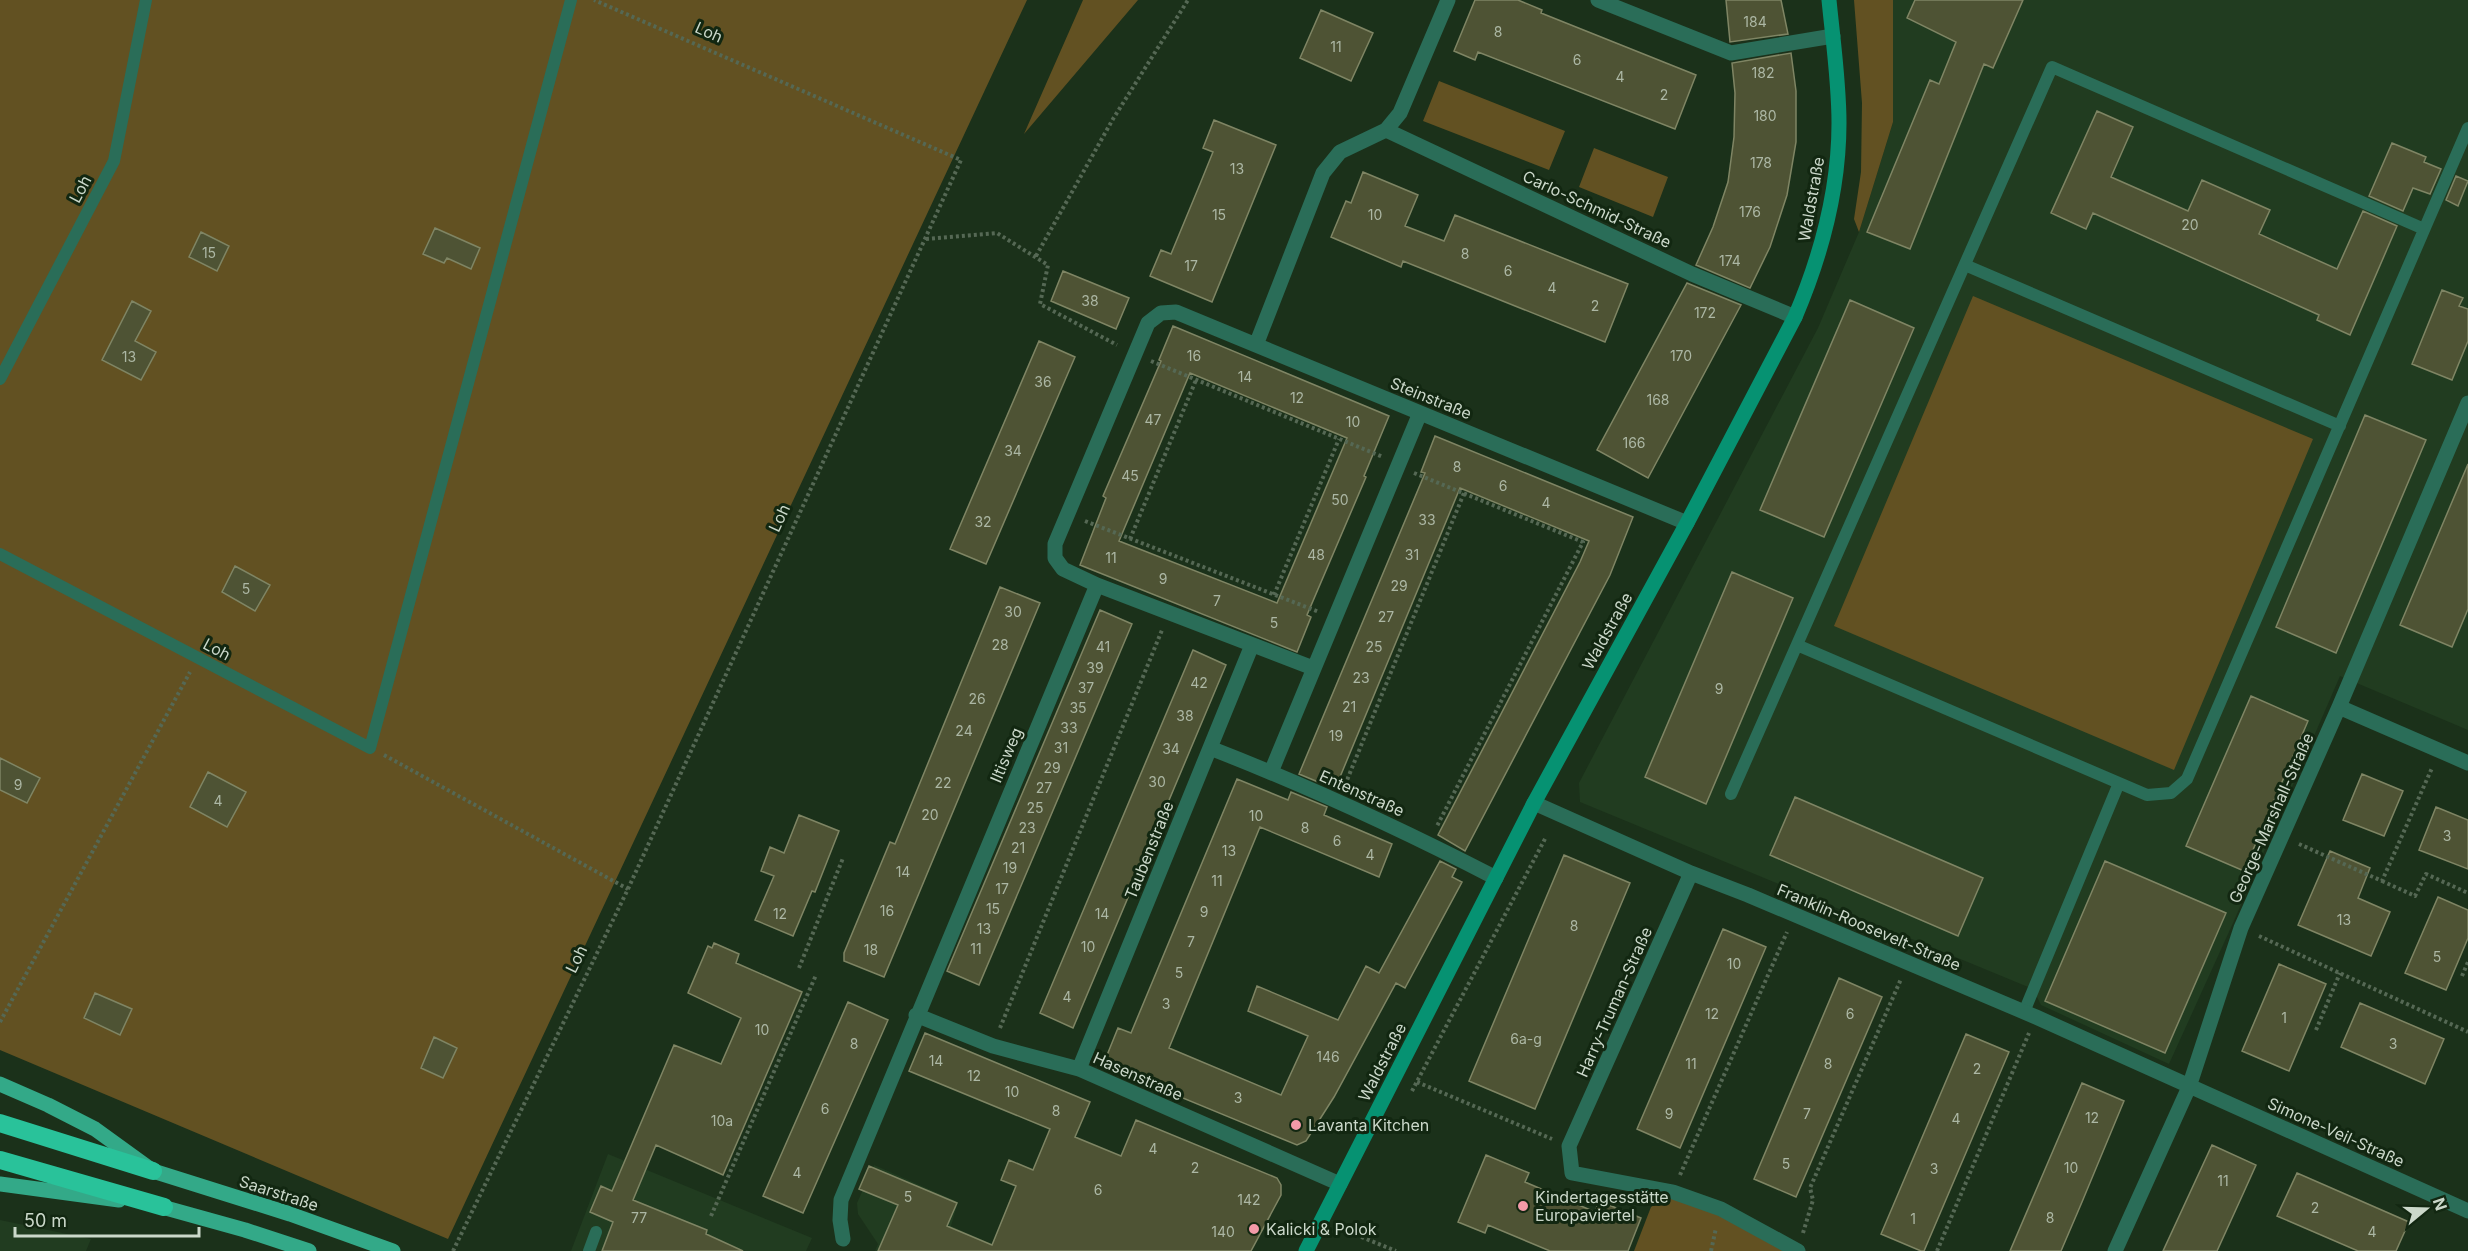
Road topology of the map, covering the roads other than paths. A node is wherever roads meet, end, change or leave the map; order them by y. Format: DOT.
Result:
graph roads {
  1 [pos="146,0"];
  2 [pos="571,0"];
  3 [pos="1448,0"];
  4 [pos="1598,0"];
  5 [pos="1829,0"];
  6 [pos="1833,36"];
  7 [pos="1386,130"];
  8 [pos="2468,130"];
  9 [pos="2424,230"];
  10 [pos="1965,265"];
  11 [pos="1795,317"];
  12 [pos="1256,345"];
  13 [pos="0,379"];
  14 [pos="2468,403"];
  15 [pos="1420,413"];
  16 [pos="2340,426"];
  17 [pos="1687,523"];
  18 [pos="0,554"];
  19 [pos="1097,585"];
  20 [pos="1252,645"];
  21 [pos="1797,645"];
  22 [pos="1312,668"];
  23 [pos="2339,708"];
  24 [pos="1210,748"];
  25 [pos="2468,763"];
  26 [pos="1271,772"];
  27 [pos="2119,783"];
  28 [pos="1731,794"];
  29 [pos="1534,803"];
  30 [pos="1691,873"];
  31 [pos="1496,878"];
  32 [pos="2030,1014"];
  33 [pos="916,1015"];
  34 [pos="1079,1069"];
  35 [pos="0,1084"];
  36 [pos="2189,1088"];
  37 [pos="0,1123"];
  38 [pos="0,1160"];
  39 [pos="153,1171"];
  40 [pos="0,1184"];
  41 [pos="1340,1184"];
  42 [pos="164,1207"];
  43 [pos="2468,1211"];
  44 [pos="596,1232"];
  45 [pos="843,1239"];
  46 [pos="309,1251"];
  47 [pos="393,1251"];
  48 [pos="589,1251"];
  49 [pos="1306,1251"];
  50 [pos="1797,1251"];
  51 [pos="2115,1251"];
  1 -- 13 [label="lane, Loh"];
  2 -- 18 [label="lane, Loh"];
  3 -- 7 [label="street"];
  4 -- 6 [label="street"];
  5 -- 6 [label="street, Waldstraße"];
  6 -- 11 [label="street, Waldstraße"];
  7 -- 11 [label="street, Carlo-Schmid-Straße"];
  7 -- 12 [label="street"];
  8 -- 9 [label="lane"];
  9 -- 10 [label="lane"];
  9 -- 16 [label="lane"];
  10 -- 16 [label="lane"];
  10 -- 21 [label="lane"];
  11 -- 17 [label="street, Waldstraße"];
  12 -- 15 [label="street, Steinstraße"];
  12 -- 19 [label="street, Steinstraße"];
  14 -- 23 [label="street, George-Marshall-Straße"];
  15 -- 17 [label="street, Steinstraße"];
  15 -- 22 [label="street"];
  16 -- 27 [label="lane"];
  17 -- 29 [label="street, Waldstraße"];
  19 -- 20 [label="street"];
  19 -- 33 [label="street, Iltisweg"];
  20 -- 22 [label="street"];
  20 -- 24 [label="street, Taubenstraße"];
  21 -- 27 [label="lane"];
  21 -- 28 [label="lane"];
  22 -- 26 [label="street"];
  23 -- 25 [label="street"];
  23 -- 36 [label="street, George-Marshall-Straße"];
  24 -- 26 [label="street, Entenstraße"];
  24 -- 34 [label="street, Taubenstraße"];
  26 -- 31 [label="street, Entenstraße"];
  27 -- 32 [label="lane"];
  29 -- 30 [label="street, Franklin-Roosevelt-Straße"];
  29 -- 31 [label="street, Waldstraße"];
  30 -- 32 [label="street, Franklin-Roosevelt-Straße"];
  30 -- 50 [label="street, Harry-Truman-Straße"];
  31 -- 41 [label="street, Waldstraße"];
  32 -- 36 [label="street, Franklin-Roosevelt-Straße"];
  33 -- 34 [label="street, Hasenstraße"];
  33 -- 45 [label="street, Iltisweg"];
  34 -- 41 [label="street, Hasenstraße"];
  35 -- 39 [label="main road, Saarstraße"];
  36 -- 43 [label="street, Simone-Veil-Straße"];
  36 -- 51 [label="street, George-Marshall-Straße"];
  37 -- 39 [label="highway"];
  38 -- 42 [label="highway"];
  39 -- 47 [label="main road, Saarstraße"];
  40 -- 42 [label="main road"];
  41 -- 49 [label="street, Waldstraße"];
  42 -- 46 [label="main road"];
  44 -- 48 [label="lane"];
}
